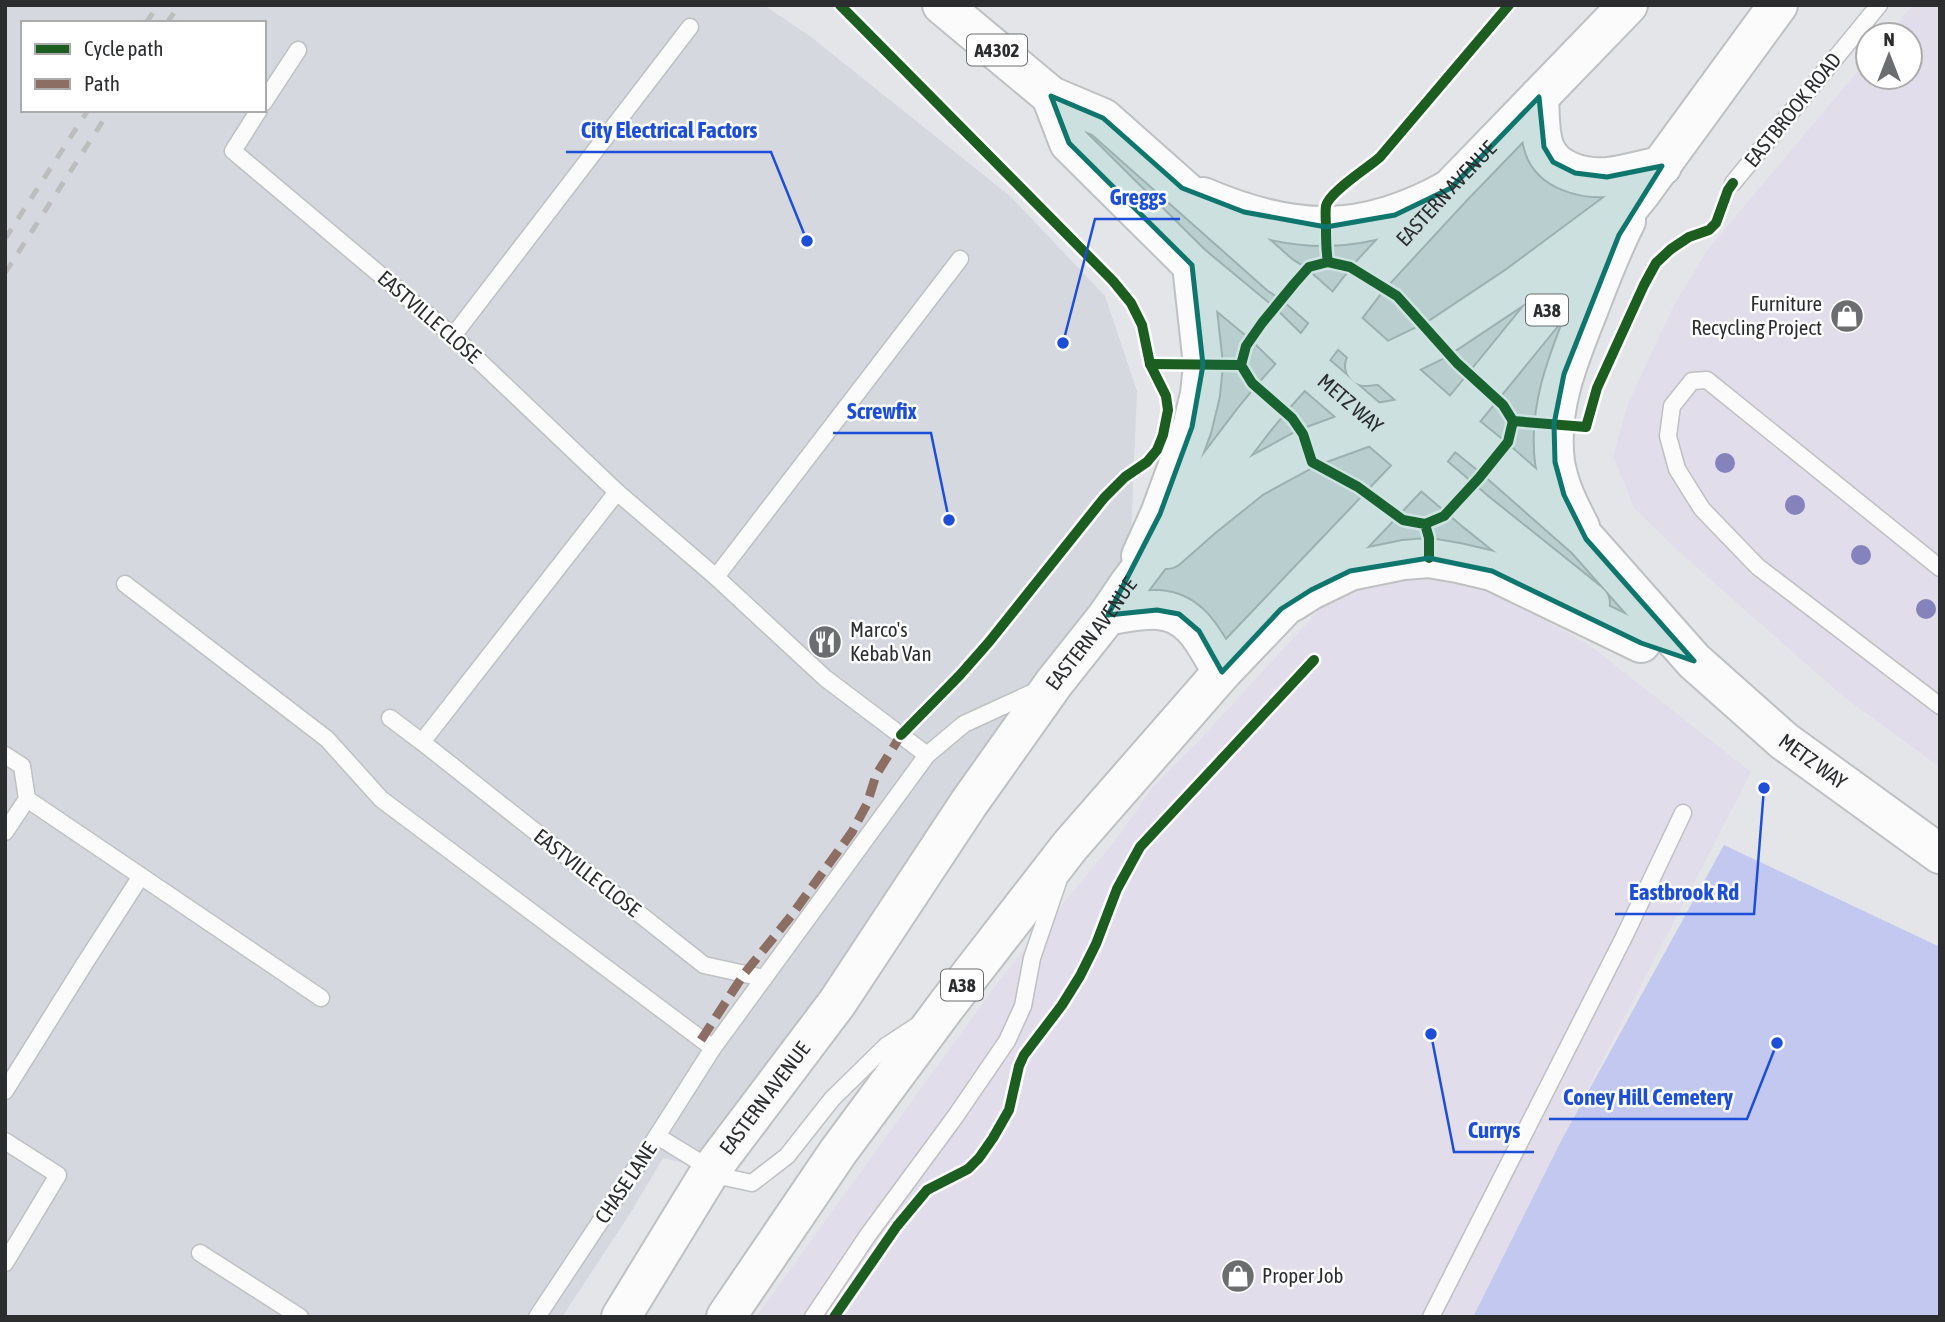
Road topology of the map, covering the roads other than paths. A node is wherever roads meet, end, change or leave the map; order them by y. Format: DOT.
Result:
graph roads {
  1 [pos="942,5"];
  2 [pos="1628,5"];
  3 [pos="1778,5"];
  4 [pos="1879,5"];
  5 [pos="690,27"];
  6 [pos="298,50"];
  7 [pos="1051,96"];
  8 [pos="1539,97"];
  9 [pos="266,99"];
  10 [pos="258,112"];
  11 [pos="1651,180"];
  12 [pos="1733,183"];
  13 [pos="1182,188"];
  14 [pos="1451,188"];
  15 [pos="960,259"];
  16 [pos="1192,265"];
  17 [pos="1335,320"];
  18 [pos="453,336"];
  19 [pos="1303,363"];
  20 [pos="1386,364"];
  21 [pos="1373,424"];
  22 [pos="1452,424"];
  23 [pos="1420,464"];
  24 [pos="617,492"];
  25 [pos="1586,539"];
  26 [pos="1940,568"];
  27 [pos="716,577"];
  28 [pos="125,584"];
  29 [pos="1129,584"];
  30 [pos="1281,608"];
  31 [pos="1108,615"];
  32 [pos="1642,643"];
  33 [pos="1694,661"];
  34 [pos="1222,672"];
  35 [pos="1055,683"];
  36 [pos="1940,706"];
  37 [pos="390,718"];
  38 [pos="422,742"];
  39 [pos="5,755"];
  40 [pos="928,755"];
  41 [pos="27,799"];
  42 [pos="1683,813"];
  43 [pos="5,832"];
  44 [pos="1070,846"];
  45 [pos="1940,854"];
  46 [pos="141,876"];
  47 [pos="763,978"];
  48 [pos="321,998"];
  49 [pos="946,1006"];
  50 [pos="713,1048"];
  51 [pos="5,1091"];
  52 [pos="657,1136"];
  53 [pos="5,1141"];
  54 [pos="711,1170"];
  55 [pos="200,1253"];
  56 [pos="5,1263"];
  57 [pos="300,1317"];
  58 [pos="537,1317"];
  59 [pos="621,1317"];
  60 [pos="726,1317"];
  61 [pos="813,1317"];
  62 [pos="1431,1317"];
  1 -- 7 [label="main road, METZ WAY / A4302"];
  2 -- 8 [label="main road, EASTERN AVENUE"];
  3 -- 11 [label="main road, A38"];
  4 -- 12 [label="lane, EASTBROOK ROAD"];
  5 -- 18 [label="lane"];
  6 -- 9 [label="lane"];
  7 -- 13 [label="main road, METZ WAY / A4302"];
  7 -- 16 [label="main road, METZ WAY / A4302"];
  8 -- 11 [label="main road"];
  8 -- 14 [label="main road, EASTERN AVENUE"];
  10 -- 18 [label="lane, EASTVILLE CLOSE"];
  11 -- 20 [label="main road"];
  11 -- 22 [label="main road, A38"];
  11 -- 25 [label="main road"];
  13 -- 14 [label="main road"];
  13 -- 17 [label="main road, METZ WAY / A4302"];
  14 -- 17 [label="main road, EASTERN AVENUE"];
  15 -- 27 [label="lane"];
  16 -- 19 [label="main road, METZ WAY / A4302"];
  16 -- 29 [label="main road"];
  17 -- 19 [label="main road, EASTERN AVENUE"];
  17 -- 20 [label="main road, METZ WAY / A4302"];
  18 -- 24 [label="lane, EASTVILLE CLOSE"];
  19 -- 20 [label="main road"];
  19 -- 21 [label="main road, METZ WAY / A4302"];
  19 -- 29 [label="main road, EASTERN AVENUE"];
  20 -- 22 [label="main road, METZ WAY / A4302"];
  21 -- 22 [label="main road"];
  21 -- 23 [label="main road, METZ WAY / A4302"];
  21 -- 29 [label="main road"];
  22 -- 23 [label="main road, A38"];
  22 -- 25 [label="main road, METZ WAY"];
  23 -- 30 [label="main road, A38"];
  23 -- 32 [label="main road, METZ WAY"];
  24 -- 27 [label="lane, EASTVILLE CLOSE"];
  24 -- 38 [label="lane"];
  25 -- 33 [label="main road, METZ WAY"];
  26 -- 36 [label="lane"];
  27 -- 40 [label="lane, EASTVILLE CLOSE"];
  28 -- 50 [label="lane"];
  29 -- 31 [label="main road, EASTERN AVENUE"];
  30 -- 32 [label="main road"];
  30 -- 34 [label="main road, A38"];
  31 -- 34 [label="main road"];
  31 -- 35 [label="main road, EASTERN AVENUE"];
  32 -- 33 [label="main road, METZ WAY"];
  33 -- 45 [label="main road, METZ WAY"];
  34 -- 44 [label="main road, A38"];
  35 -- 40 [label="lane, CHASE LANE"];
  35 -- 54 [label="main road, EASTERN AVENUE"];
  37 -- 38 [label="lane, EASTVILLE CLOSE"];
  38 -- 47 [label="lane, EASTVILLE CLOSE"];
  39 -- 41 [label="lane"];
  40 -- 47 [label="lane, CHASE LANE"];
  41 -- 43 [label="lane"];
  41 -- 46 [label="lane"];
  42 -- 62 [label="lane"];
  44 -- 49 [label="main road, A38"];
  44 -- 61 [label="lane"];
  46 -- 48 [label="lane"];
  46 -- 51 [label="lane"];
  47 -- 50 [label="lane, CHASE LANE"];
  49 -- 54 [label="lane"];
  49 -- 60 [label="main road, A38"];
  50 -- 52 [label="lane, CHASE LANE"];
  52 -- 54 [label="lane"];
  52 -- 58 [label="lane, CHASE LANE"];
  53 -- 56 [label="lane"];
  54 -- 59 [label="main road, EASTERN AVENUE"];
  55 -- 57 [label="lane"];
}
